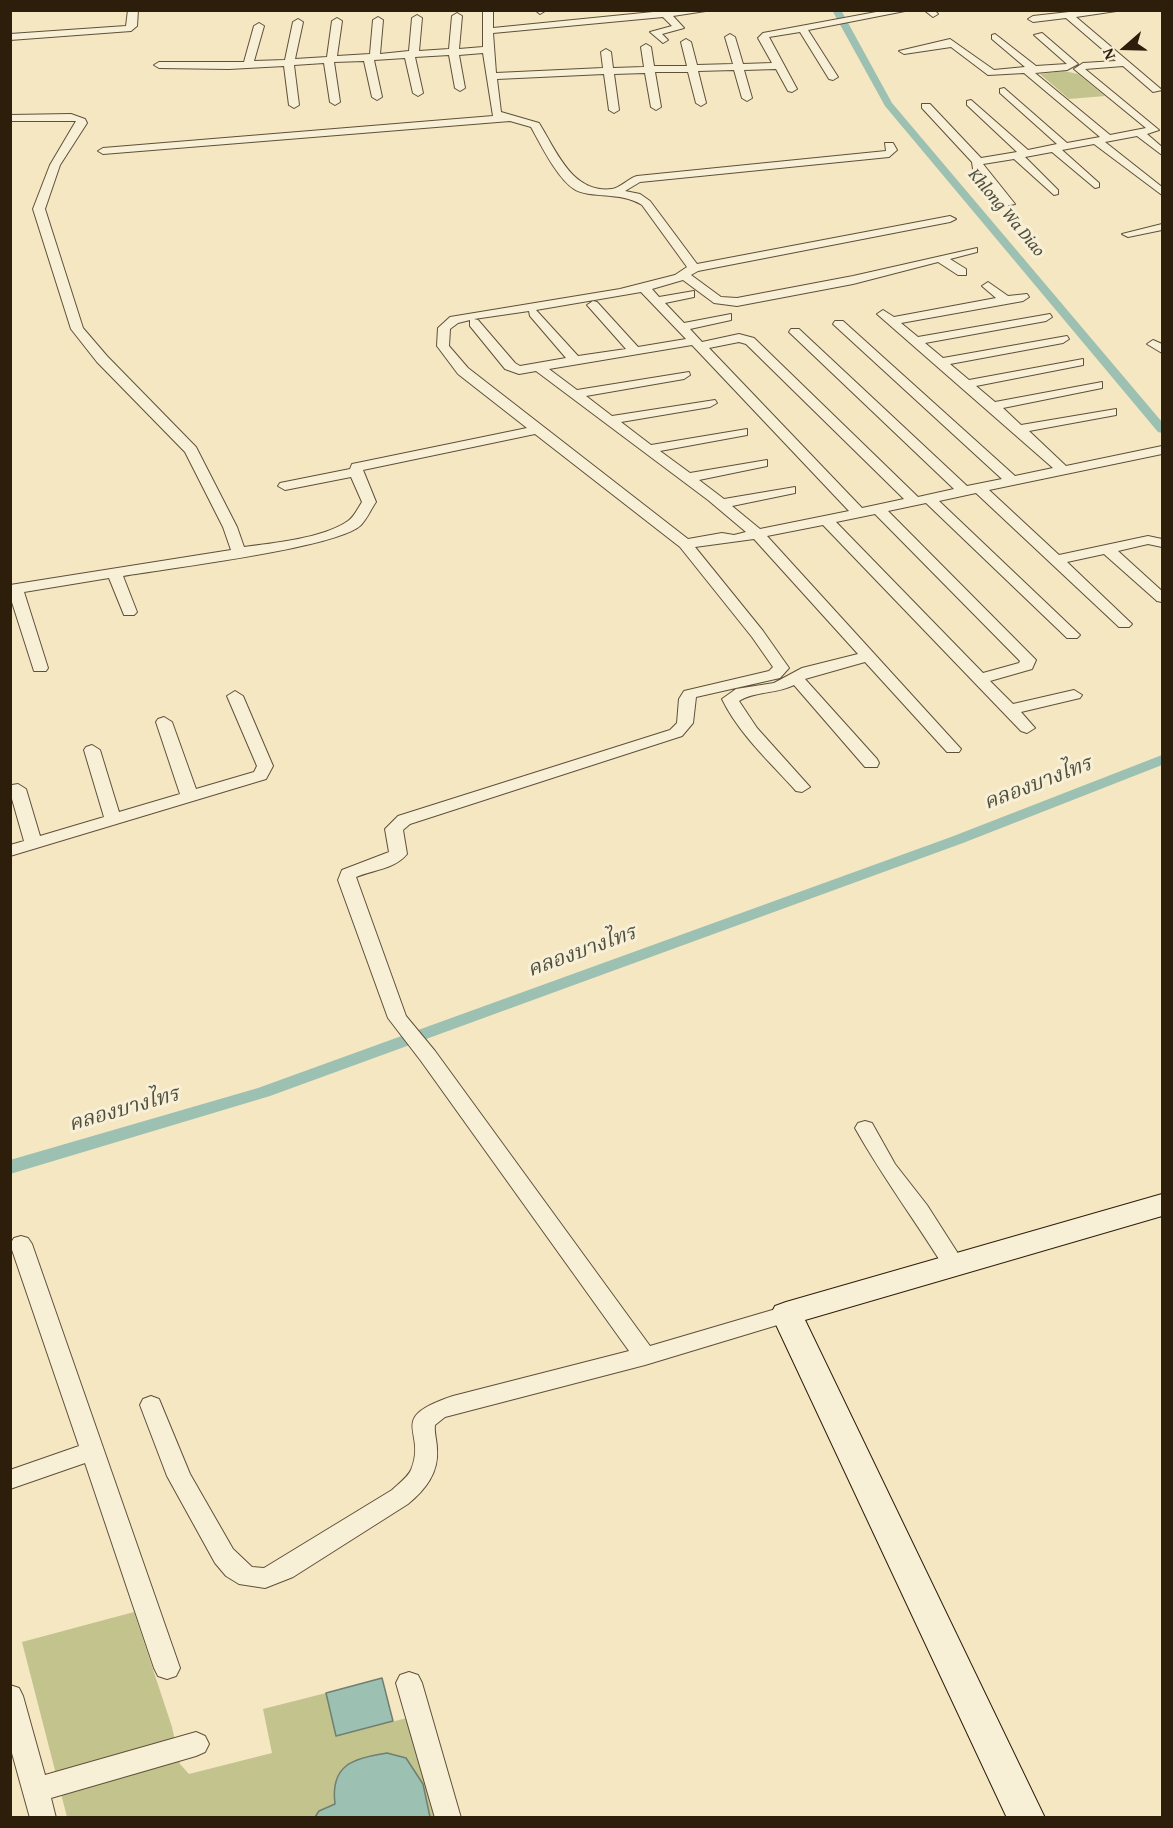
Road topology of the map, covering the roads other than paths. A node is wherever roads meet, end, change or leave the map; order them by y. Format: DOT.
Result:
graph roads {
  1 [pos="133,10"];
  2 [pos="488,10"];
  3 [pos="708,10"];
  4 [pos="1119,10"];
  5 [pos="903,11"];
  6 [pos="666,15"];
  7 [pos="1068,15"];
  8 [pos="457,16"];
  9 [pos="417,18"];
  10 [pos="1033,19"];
  11 [pos="378,20"];
  12 [pos="337,21"];
  13 [pos="607,21"];
  14 [pos="298,22"];
  15 [pos="258,26"];
  16 [pos="802,28"];
  17 [pos="487,32"];
  18 [pos="1039,35"];
  19 [pos="10,37"];
  20 [pos="729,37"];
  21 [pos="995,37"];
  22 [pos="663,40"];
  23 [pos="686,42"];
  24 [pos="646,47"];
  25 [pos="903,51"];
  26 [pos="488,52"];
  27 [pos="166,53"];
  28 [pos="205,53"];
  29 [pos="457,53"];
  30 [pos="411,54"];
  31 [pos="371,57"];
  32 [pos="561,58"];
  33 [pos="330,60"];
  34 [pos="289,62"];
  35 [pos="1124,63"];
  36 [pos="248,65"];
  37 [pos="198,66"];
  38 [pos="781,66"];
  39 [pos="1076,66"];
  40 [pos="738,67"];
  41 [pos="691,69"];
  42 [pos="608,70"];
  43 [pos="649,70"];
  44 [pos="1030,70"];
  45 [pos="563,72"];
  46 [pos="491,76"];
  47 [pos="833,77"];
  48 [pos="460,88"];
  49 [pos="792,89"];
  50 [pos="1157,90"];
  51 [pos="1004,91"];
  52 [pos="418,93"];
  53 [pos="377,97"];
  54 [pos="747,98"];
  55 [pos="335,102"];
  56 [pos="971,102"];
  57 [pos="701,103"];
  58 [pos="294,105"];
  59 [pos="926,106"];
  60 [pos="656,107"];
  61 [pos="614,110"];
  62 [pos="10,118"];
  63 [pos="513,118"];
  64 [pos="1139,133"];
  65 [pos="1109,139"];
  66 [pos="1097,141"];
  67 [pos="889,145"];
  68 [pos="1060,148"];
  69 [pos="103,151"];
  70 [pos="1162,152"];
  71 [pos="1022,155"];
  72 [pos="978,162"];
  73 [pos="1095,185"];
  74 [pos="616,191"];
  75 [pos="1054,192"];
  76 [pos="1162,192"];
  77 [pos="1009,204"];
  78 [pos="950,219"];
  79 [pos="1162,227"];
  80 [pos="1128,234"];
  81 [pos="973,250"];
  82 [pos="941,259"];
  83 [pos="689,272"];
  84 [pos="962,272"];
  85 [pos="988,285"];
  86 [pos="647,291"];
  87 [pos="690,294"];
  88 [pos="1023,297"];
  89 [pos="1006,300"];
  90 [pos="657,302"];
  91 [pos="593,305"];
  92 [pos="534,313"];
  93 [pos="727,317"];
  94 [pos="1046,317"];
  95 [pos="474,323"];
  96 [pos="839,324"];
  97 [pos="681,327"];
  98 [pos="795,332"];
  99 [pos="1063,339"];
  100 [pos="915,341"];
  101 [pos="697,344"];
  102 [pos="635,351"];
  103 [pos="576,362"];
  104 [pos="940,362"];
  105 [pos="1078,362"];
  106 [pos="540,368"];
  107 [pos="684,375"];
  108 [pos="966,384"];
  109 [pos="1097,385"];
  110 [pos="575,394"];
  111 [pos="710,403"];
  112 [pos="993,406"];
  113 [pos="1111,412"];
  114 [pos="610,420"];
  115 [pos="1018,429"];
  116 [pos="535,430"];
  117 [pos="742,432"];
  118 [pos="649,449"];
  119 [pos="1161,451"];
  120 [pos="762,463"];
  121 [pos="1064,471"];
  122 [pos="356,472"];
  123 [pos="686,478"];
  124 [pos="1011,481"];
  125 [pos="285,486"];
  126 [pos="790,490"];
  127 [pos="971,490"];
  128 [pos="922,500"];
  129 [pos="721,504"];
  130 [pos="878,509"];
  131 [pos="859,513"];
  132 [pos="826,520"];
  133 [pos="757,534"];
  134 [pos="1162,543"];
  135 [pos="688,548"];
  136 [pos="1107,549"];
  137 [pos="239,553"];
  138 [pos="1056,560"];
  139 [pos="114,573"];
  140 [pos="13,589"];
  141 [pos="1162,598"];
  142 [pos="129,612"];
  143 [pos="1124,624"];
  144 [pos="1072,635"];
  145 [pos="870,656"];
  146 [pos="40,668"];
  147 [pos="795,677"];
  148 [pos="980,679"];
  149 [pos="1074,695"];
  150 [pos="235,696"];
  151 [pos="1010,711"];
  152 [pos="164,722"];
  153 [pos="1027,728"];
  154 [pos="953,749"];
  155 [pos="92,750"];
  156 [pos="871,763"];
  157 [pos="802,787"];
  158 [pos="18,789"];
  159 [pos="190,796"];
  160 [pos="113,819"];
  161 [pos="33,844"];
  162 [pos="10,851"];
  163 [pos="865,1128"];
  164 [pos="1162,1205"];
  165 [pos="21,1244"];
  166 [pos="955,1266"];
  167 [pos="786,1314"];
  168 [pos="645,1356"];
  169 [pos="151,1405"];
  170 [pos="93,1451"];
  171 [pos="10,1480"];
  172 [pos="167,1668"];
  173 [pos="409,1683"];
  174 [pos="10,1696"];
  175 [pos="196,1744"];
  176 [pos="34,1790"];
  177 [pos="43,1818"];
  178 [pos="448,1818"];
  179 [pos="1026,1818"];
  1 -- 19 [label="street"];
  2 -- 17 [label="street"];
  3 -- 6 [label="street"];
  4 -- 7 [label="street"];
  5 -- 16 [label="street"];
  6 -- 13 [label="street"];
  6 -- 22 [label="street"];
  7 -- 10 [label="street"];
  7 -- 35 [label="street"];
  8 -- 29 [label="street"];
  9 -- 30 [label="street"];
  11 -- 31 [label="street"];
  12 -- 33 [label="street"];
  13 -- 17 [label="street"];
  13 -- 42 [label="street"];
  14 -- 34 [label="street"];
  15 -- 36 [label="street"];
  16 -- 38 [label="street"];
  16 -- 47 [label="street"];
  17 -- 26 [label="street"];
  18 -- 39 [label="street"];
  20 -- 40 [label="street"];
  21 -- 44 [label="street"];
  23 -- 41 [label="street"];
  24 -- 43 [label="street"];
  25 -- 44 [label="street"];
  26 -- 29 [label="street"];
  26 -- 46 [label="street"];
  27 -- 37 [label="street"];
  28 -- 37 [label="street"];
  29 -- 30 [label="street"];
  29 -- 48 [label="street"];
  30 -- 31 [label="street"];
  30 -- 52 [label="street"];
  31 -- 33 [label="street"];
  31 -- 53 [label="street"];
  32 -- 45 [label="street"];
  33 -- 34 [label="street"];
  33 -- 55 [label="street"];
  34 -- 36 [label="street"];
  34 -- 58 [label="street"];
  35 -- 39 [label="street"];
  35 -- 50 [label="street"];
  36 -- 37 [label="street"];
  38 -- 40 [label="street"];
  38 -- 49 [label="street"];
  39 -- 44 [label="street"];
  39 -- 64 [label="street"];
  40 -- 41 [label="street"];
  40 -- 54 [label="street"];
  41 -- 43 [label="street"];
  41 -- 57 [label="street"];
  42 -- 43 [label="street"];
  42 -- 45 [label="street"];
  42 -- 61 [label="street"];
  43 -- 60 [label="street"];
  44 -- 65 [label="street"];
  45 -- 46 [label="street"];
  46 -- 63 [label="street"];
  51 -- 68 [label="street"];
  56 -- 71 [label="street"];
  59 -- 72 [label="street"];
  62 -- 137 [label="street"];
  63 -- 69 [label="street"];
  63 -- 74 [label="street"];
  64 -- 65 [label="street"];
  64 -- 70 [label="street"];
  65 -- 66 [label="street"];
  66 -- 68 [label="street"];
  66 -- 76 [label="street"];
  67 -- 74 [label="street"];
  68 -- 71 [label="street"];
  68 -- 73 [label="street"];
  71 -- 72 [label="street"];
  71 -- 75 [label="street"];
  72 -- 77 [label="street"];
  74 -- 83 [label="street"];
  78 -- 83 [label="street"];
  79 -- 80 [label="street"];
  81 -- 82 [label="street"];
  82 -- 83 [label="street"];
  82 -- 84 [label="street"];
  83 -- 116 [label="street"];
  85 -- 89 [label="street"];
  86 -- 90 [label="street"];
  87 -- 90 [label="street"];
  88 -- 89 [label="street"];
  89 -- 100 [label="street"];
  90 -- 97 [label="street"];
  91 -- 102 [label="street"];
  92 -- 103 [label="street"];
  93 -- 97 [label="street"];
  94 -- 100 [label="street"];
  95 -- 106 [label="street"];
  96 -- 124 [label="street"];
  97 -- 101 [label="street"];
  98 -- 127 [label="street"];
  99 -- 104 [label="street"];
  100 -- 104 [label="street"];
  101 -- 102 [label="street"];
  101 -- 128 [label="street"];
  101 -- 131 [label="street"];
  102 -- 103 [label="street"];
  103 -- 106 [label="street"];
  104 -- 108 [label="street"];
  105 -- 108 [label="street"];
  106 -- 110 [label="street"];
  107 -- 110 [label="street"];
  108 -- 112 [label="street"];
  109 -- 112 [label="street"];
  110 -- 114 [label="street"];
  111 -- 114 [label="street"];
  112 -- 115 [label="street"];
  113 -- 115 [label="street"];
  114 -- 118 [label="street"];
  115 -- 121 [label="street"];
  116 -- 122 [label="street"];
  116 -- 135 [label="street"];
  117 -- 118 [label="street"];
  118 -- 123 [label="street"];
  119 -- 121 [label="street"];
  120 -- 123 [label="street"];
  121 -- 124 [label="street"];
  122 -- 125 [label="street"];
  122 -- 137 [label="street"];
  123 -- 129 [label="street"];
  124 -- 127 [label="street"];
  126 -- 129 [label="street"];
  127 -- 128 [label="street"];
  127 -- 138 [label="street"];
  128 -- 130 [label="street"];
  128 -- 144 [label="street"];
  129 -- 133 [label="street"];
  130 -- 131 [label="street"];
  130 -- 148 [label="street"];
  131 -- 132 [label="street"];
  132 -- 133 [label="street"];
  132 -- 148 [label="street"];
  133 -- 135 [label="street"];
  133 -- 145 [label="street"];
  134 -- 136 [label="street"];
  135 -- 168 [label="street"];
  136 -- 138 [label="street"];
  136 -- 141 [label="street"];
  137 -- 139 [label="street"];
  138 -- 143 [label="street"];
  139 -- 140 [label="street"];
  139 -- 142 [label="street"];
  140 -- 146 [label="street"];
  145 -- 147 [label="street"];
  145 -- 154 [label="street"];
  147 -- 156 [label="street"];
  147 -- 157 [label="street"];
  148 -- 151 [label="street"];
  149 -- 151 [label="street"];
  150 -- 159 [label="street"];
  151 -- 153 [label="street"];
  152 -- 159 [label="street"];
  155 -- 160 [label="street"];
  158 -- 161 [label="street"];
  159 -- 160 [label="street"];
  160 -- 161 [label="street"];
  161 -- 162 [label="street"];
  163 -- 166 [label="street"];
  164 -- 166 [label="street"];
  165 -- 170 [label="street"];
  166 -- 167 [label="street"];
  167 -- 168 [label="street"];
  167 -- 179 [label="street"];
  168 -- 169 [label="street"];
  170 -- 171 [label="street"];
  170 -- 172 [label="street"];
  173 -- 178 [label="street"];
  174 -- 176 [label="street"];
  175 -- 176 [label="street"];
  176 -- 177 [label="street"];
}
